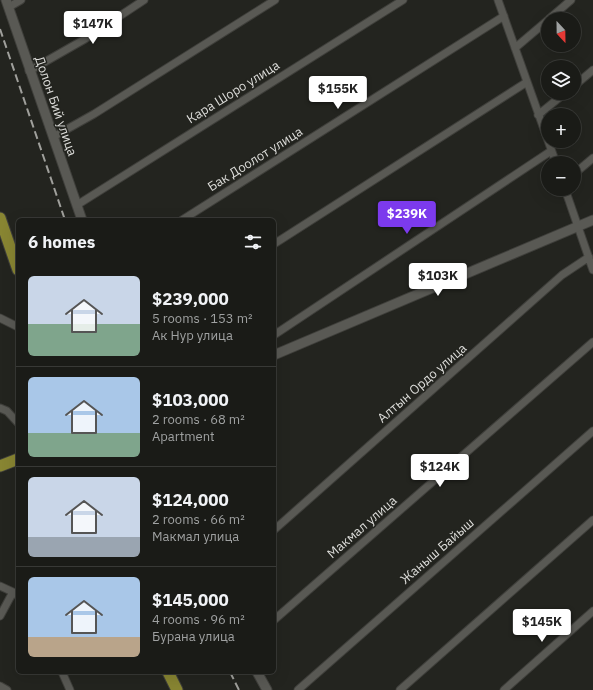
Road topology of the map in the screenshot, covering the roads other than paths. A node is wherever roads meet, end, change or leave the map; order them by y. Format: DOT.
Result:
graph roads {
  1 [pos="20,0"];
  2 [pos="144,0"];
  3 [pos="275,0"];
  4 [pos="403,0"];
  5 [pos="498,0"];
  6 [pos="571,0"];
  7 [pos="8,3"];
  8 [pos="558,12"];
  9 [pos="504,16"];
  10 [pos="541,27"];
  11 [pos="515,48"];
  12 [pos="29,70"];
  13 [pos="593,70"];
  14 [pos="581,80"];
  15 [pos="527,82"];
  16 [pos="556,100"];
  17 [pos="538,115"];
  18 [pos="53,137"];
  19 [pos="551,151"];
  20 [pos="553,156"];
  21 [pos="593,158"];
  22 [pos="581,168"];
  23 [pos="567,196"];
  24 [pos="77,205"];
  25 [pos="0,218"];
  26 [pos="81,218"];
  27 [pos="185,218"];
  28 [pos="593,220"];
  29 [pos="578,226"];
  30 [pos="276,243"];
  31 [pos="588,257"];
  32 [pos="16,264"];
  33 [pos="593,270"];
  34 [pos="0,318"];
  35 [pos="16,326"];
  36 [pos="276,334"];
  37 [pos="593,342"];
  38 [pos="276,354"];
  39 [pos="0,408"];
  40 [pos="16,421"];
  41 [pos="593,431"];
  42 [pos="16,460"];
  43 [pos="0,466"];
  44 [pos="593,520"];
  45 [pos="276,528"];
  46 [pos="0,586"];
  47 [pos="16,594"];
  48 [pos="593,611"];
  49 [pos="0,616"];
  50 [pos="276,618"];
  51 [pos="63,674"];
  52 [pos="169,674"];
  53 [pos="258,674"];
  54 [pos="0,686"];
  55 [pos="7,690"];
  56 [pos="70,690"];
  57 [pos="177,690"];
  58 [pos="267,690"];
  59 [pos="298,690"];
  60 [pos="400,690"];
  61 [pos="504,690"];
  1 -- 7 [label="street"];
  2 -- 12 [label="street"];
  3 -- 18 [label="street"];
  4 -- 24 [label="street, Кара Шоро улица"];
  5 -- 9 [label="street"];
  6 -- 8 [label="street"];
  7 -- 12 [label="street, Долон Бий улица"];
  9 -- 11 [label="street"];
  9 -- 27 [label="street, Бак Доолот улица"];
  10 -- 11 [label="street"];
  11 -- 15 [label="street"];
  12 -- 18 [label="street, Долон Бий улица"];
  13 -- 14 [label="street"];
  15 -- 17 [label="street"];
  15 -- 30 [label="street"];
  16 -- 17 [label="street"];
  17 -- 19 [label="street"];
  18 -- 24 [label="street, Долон Бий улица"];
  19 -- 20 [label="street"];
  19 -- 36 [label="street"];
  21 -- 22 [label="street"];
  23 -- 29 [label="street"];
  24 -- 26 [label="street, Долон Бий улица"];
  25 -- 32 [label="main road"];
  28 -- 29 [label="street"];
  29 -- 31 [label="street"];
  29 -- 38 [label="street"];
  31 -- 33 [label="street"];
  31 -- 45 [label="street, Алтын Ордо улица"];
  34 -- 35 [label="street"];
  37 -- 50 [label="street, Макмал улица"];
  39 -- 40 [label="street"];
  41 -- 59 [label="street, Жаныш Байыш"];
  42 -- 43 [label="main road"];
  44 -- 60 [label="street"];
  46 -- 47 [label="street"];
  47 -- 49 [label="street"];
  48 -- 61 [label="street"];
  51 -- 56 [label="street"];
  52 -- 57 [label="main road"];
  53 -- 58 [label="street"];
  54 -- 55 [label="street"];
}
